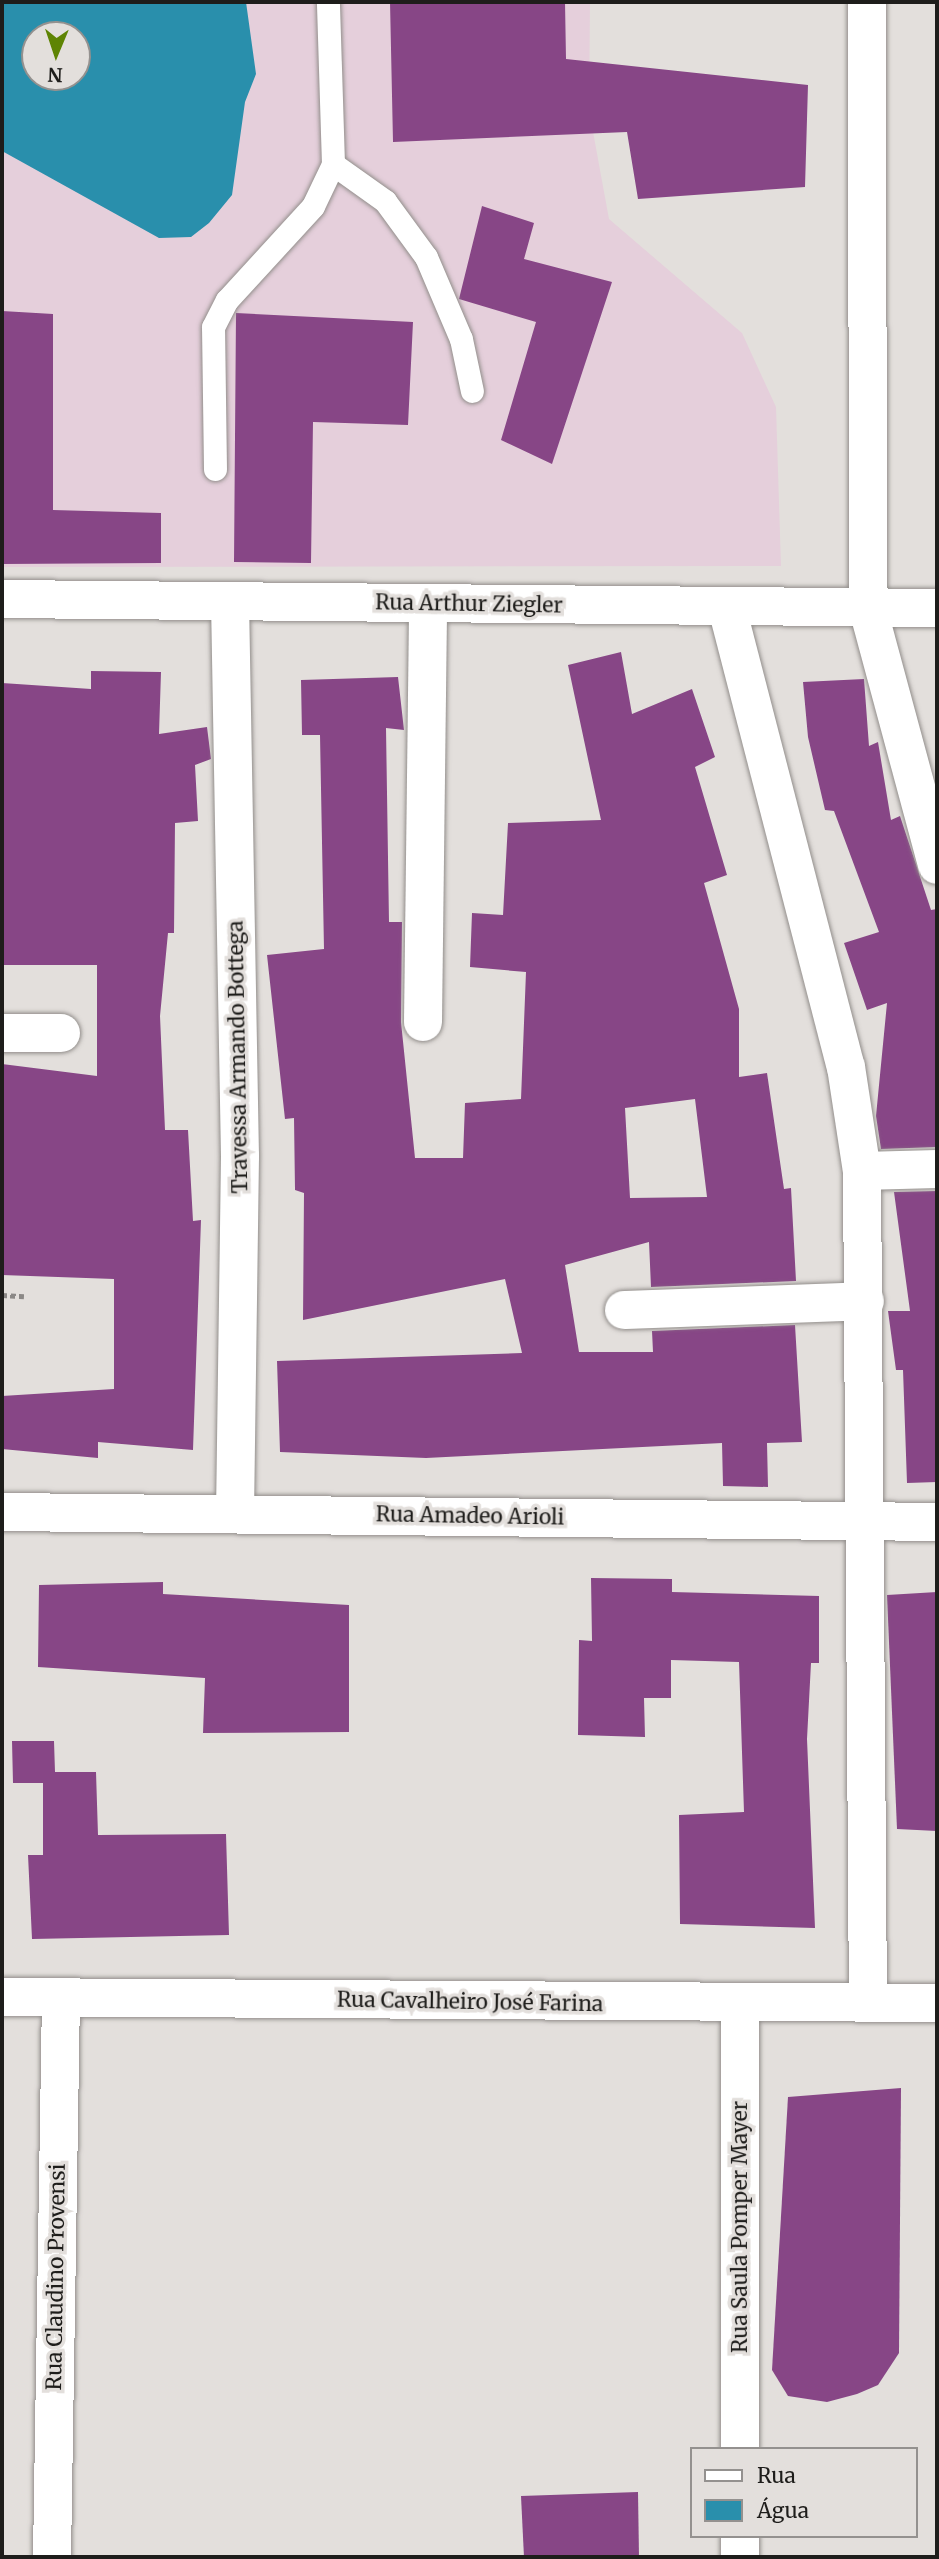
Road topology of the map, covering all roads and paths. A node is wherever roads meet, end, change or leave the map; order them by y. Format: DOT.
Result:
graph roads {
  1 [pos="328,2"];
  2 [pos="867,2"];
  3 [pos="333,164"];
  4 [pos="472,391"];
  5 [pos="215,469"];
  6 [pos="2,599"];
  7 [pos="230,601"];
  8 [pos="428,604"];
  9 [pos="727,608"];
  10 [pos="937,608"];
  11 [pos="868,609"];
  12 [pos="937,865"];
  13 [pos="423,1022"];
  14 [pos="2,1033"];
  15 [pos="61,1033"];
  16 [pos="937,1168"];
  17 [pos="862,1171"];
  18 [pos="2,1295"];
  19 [pos="24,1296"];
  20 [pos="865,1301"];
  21 [pos="624,1310"];
  22 [pos="2,1512"];
  23 [pos="235,1513"];
  24 [pos="865,1521"];
  25 [pos="937,1522"];
  26 [pos="2,1997"];
  27 [pos="61,1997"];
  28 [pos="868,2002"];
  29 [pos="937,2003"];
  30 [pos="740,2005"];
  31 [pos="740,2447"];
  32 [pos="740,2538"];
  33 [pos="52,2557"];
  34 [pos="740,2557"];
  1 -- 3 [label="lane"];
  2 -- 11 [label="street"];
  3 -- 4 [label="lane"];
  3 -- 5 [label="lane"];
  6 -- 7 [label="street, Rua Arthur Ziegler"];
  7 -- 8 [label="street, Rua Arthur Ziegler"];
  7 -- 23 [label="street, Travessa Armando Bottega"];
  8 -- 9 [label="street, Rua Arthur Ziegler"];
  8 -- 13 [label="street"];
  9 -- 11 [label="street, Rua Arthur Ziegler"];
  9 -- 17 [label="street"];
  10 -- 11 [label="street, Rua Arthur Ziegler"];
  11 -- 12 [label="street"];
  14 -- 15 [label="street"];
  16 -- 17 [label="street"];
  17 -- 20 [label="street"];
  18 -- 19 [label="path"];
  20 -- 21 [label="street"];
  20 -- 24 [label="street"];
  22 -- 23 [label="street, Rua Amadeo Arioli"];
  23 -- 24 [label="street, Rua Amadeo Arioli"];
  24 -- 25 [label="street, Rua Amadeo Arioli"];
  24 -- 28 [label="street"];
  26 -- 27 [label="street, Rua Cavalheiro José Farina"];
  27 -- 30 [label="street, Rua Cavalheiro José Farina"];
  27 -- 33 [label="street, Rua Claudino Provensi"];
  28 -- 29 [label="street, Rua Cavalheiro José Farina"];
  28 -- 30 [label="street, Rua Cavalheiro José Farina"];
  30 -- 31 [label="street, Rua Saula Pomper Mayer"];
  32 -- 34 [label="street"];
}
